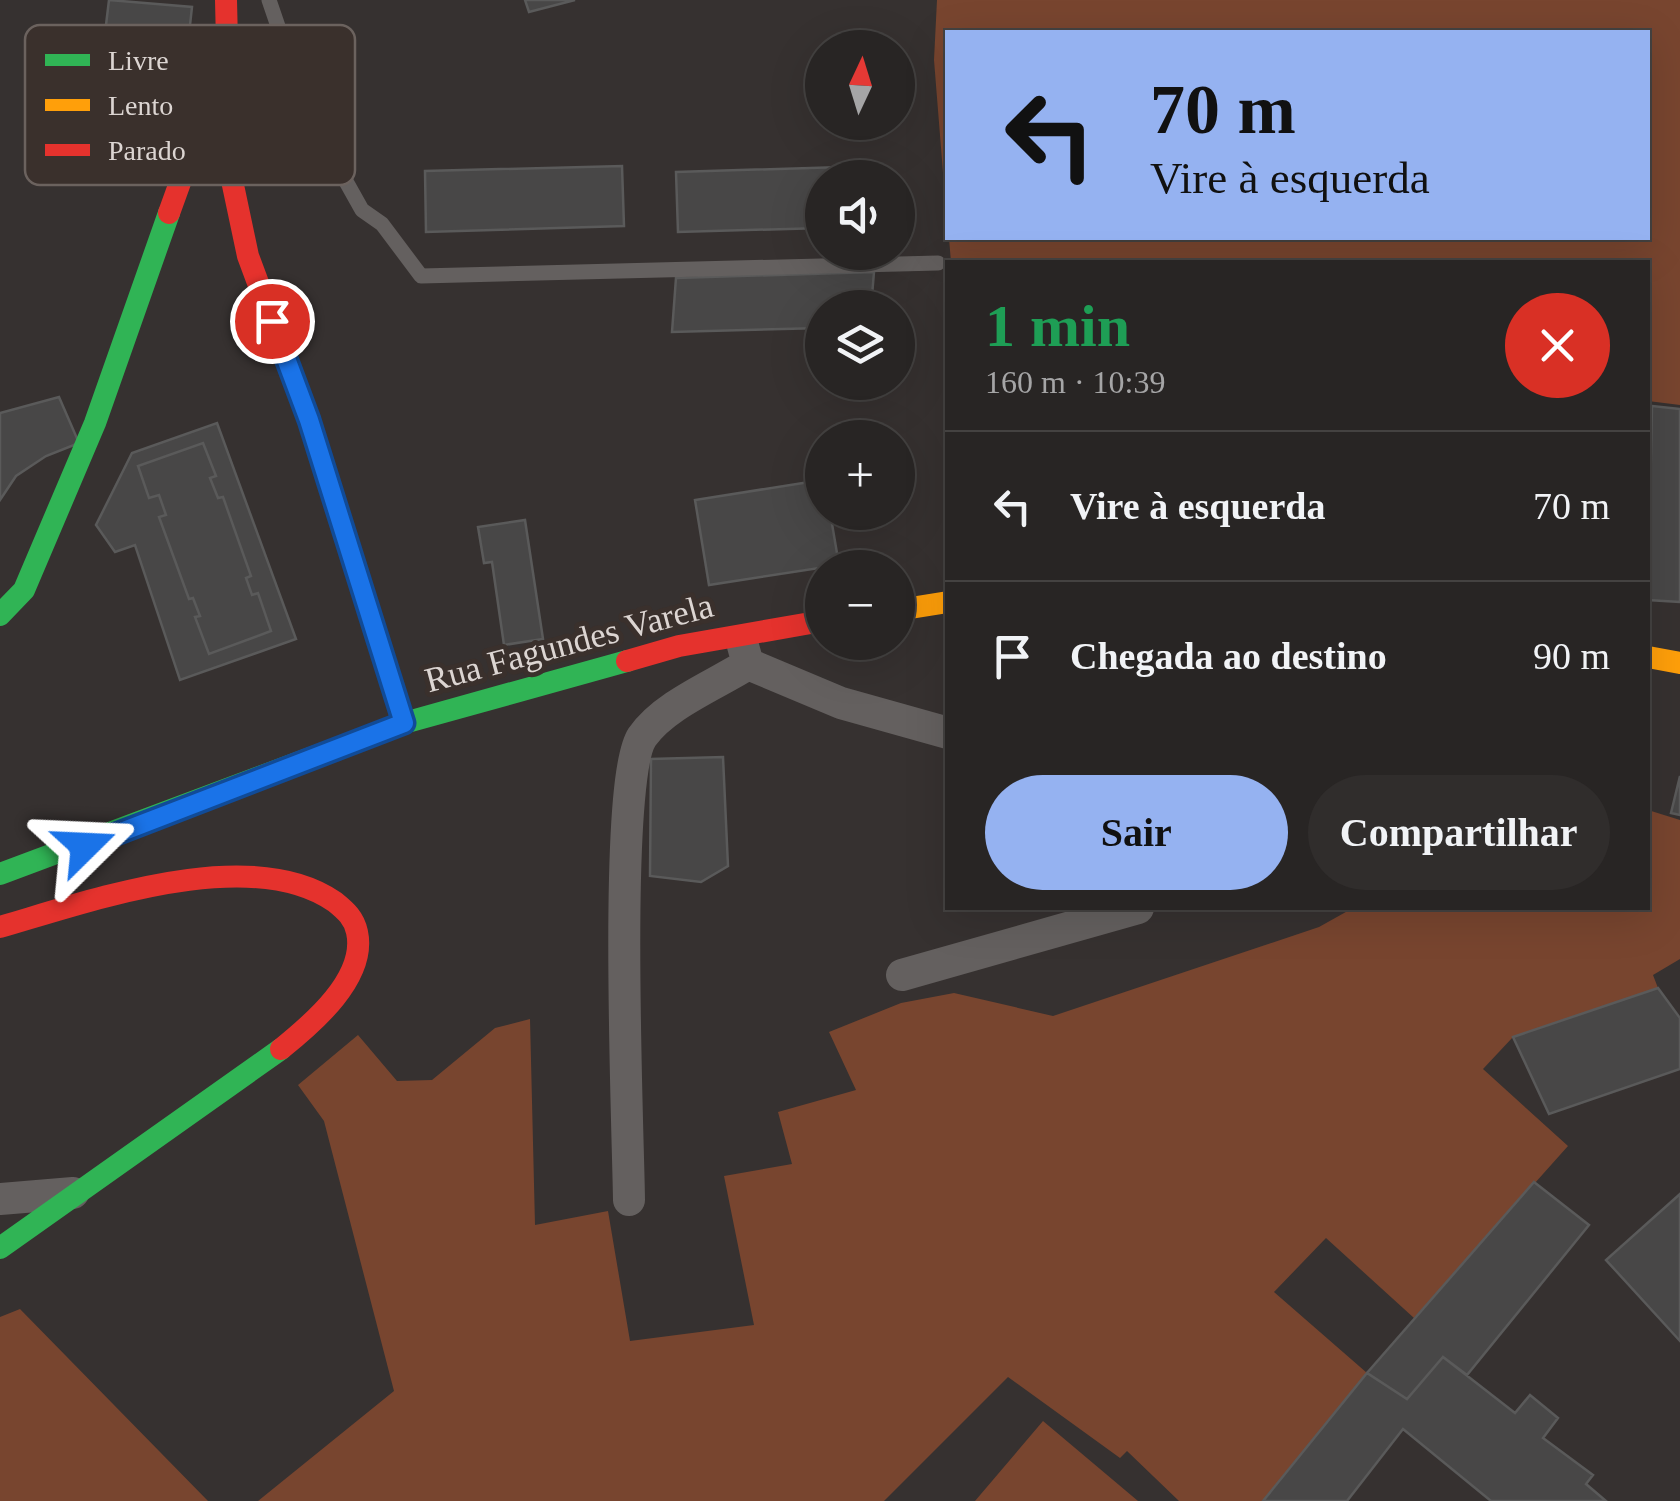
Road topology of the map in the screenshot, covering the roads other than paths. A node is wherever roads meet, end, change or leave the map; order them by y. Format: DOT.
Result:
graph roads {
  1 [pos="223,0"];
  2 [pos="269,0"];
  3 [pos="218,25"];
  4 [pos="224,25"];
  5 [pos="278,25"];
  6 [pos="177,185"];
  7 [pos="233,185"];
  8 [pos="348,185"];
  9 [pos="938,263"];
  10 [pos="945,602"];
  11 [pos="915,607"];
  12 [pos="0,616"];
  13 [pos="805,627"];
  14 [pos="744,649"];
  15 [pos="1650,657"];
  16 [pos="1680,663"];
  17 [pos="404,723"];
  18 [pos="945,731"];
  19 [pos="0,874"];
  20 [pos="1131,910"];
  21 [pos="0,927"];
  22 [pos="902,975"];
  23 [pos="73,1193"];
  24 [pos="0,1198"];
  25 [pos="629,1200"];
  26 [pos="0,1248"];
  1 -- 3 [label="street"];
  1 -- 4 [label="street"];
  2 -- 5 [label="lane"];
  6 -- 12 [label="street"];
  7 -- 17 [label="street"];
  8 -- 9 [label="lane"];
  10 -- 11 [label="street"];
  13 -- 14 [label="street, Rua Fagundes Varela"];
  14 -- 17 [label="street, Rua Fagundes Varela"];
  14 -- 18 [label="street"];
  14 -- 25 [label="street"];
  15 -- 16 [label="street"];
  17 -- 19 [label="street, Rua Fagundes Varela"];
  20 -- 22 [label="street"];
  21 -- 23 [label="street"];
  23 -- 24 [label="street"];
  23 -- 26 [label="street"];
}
